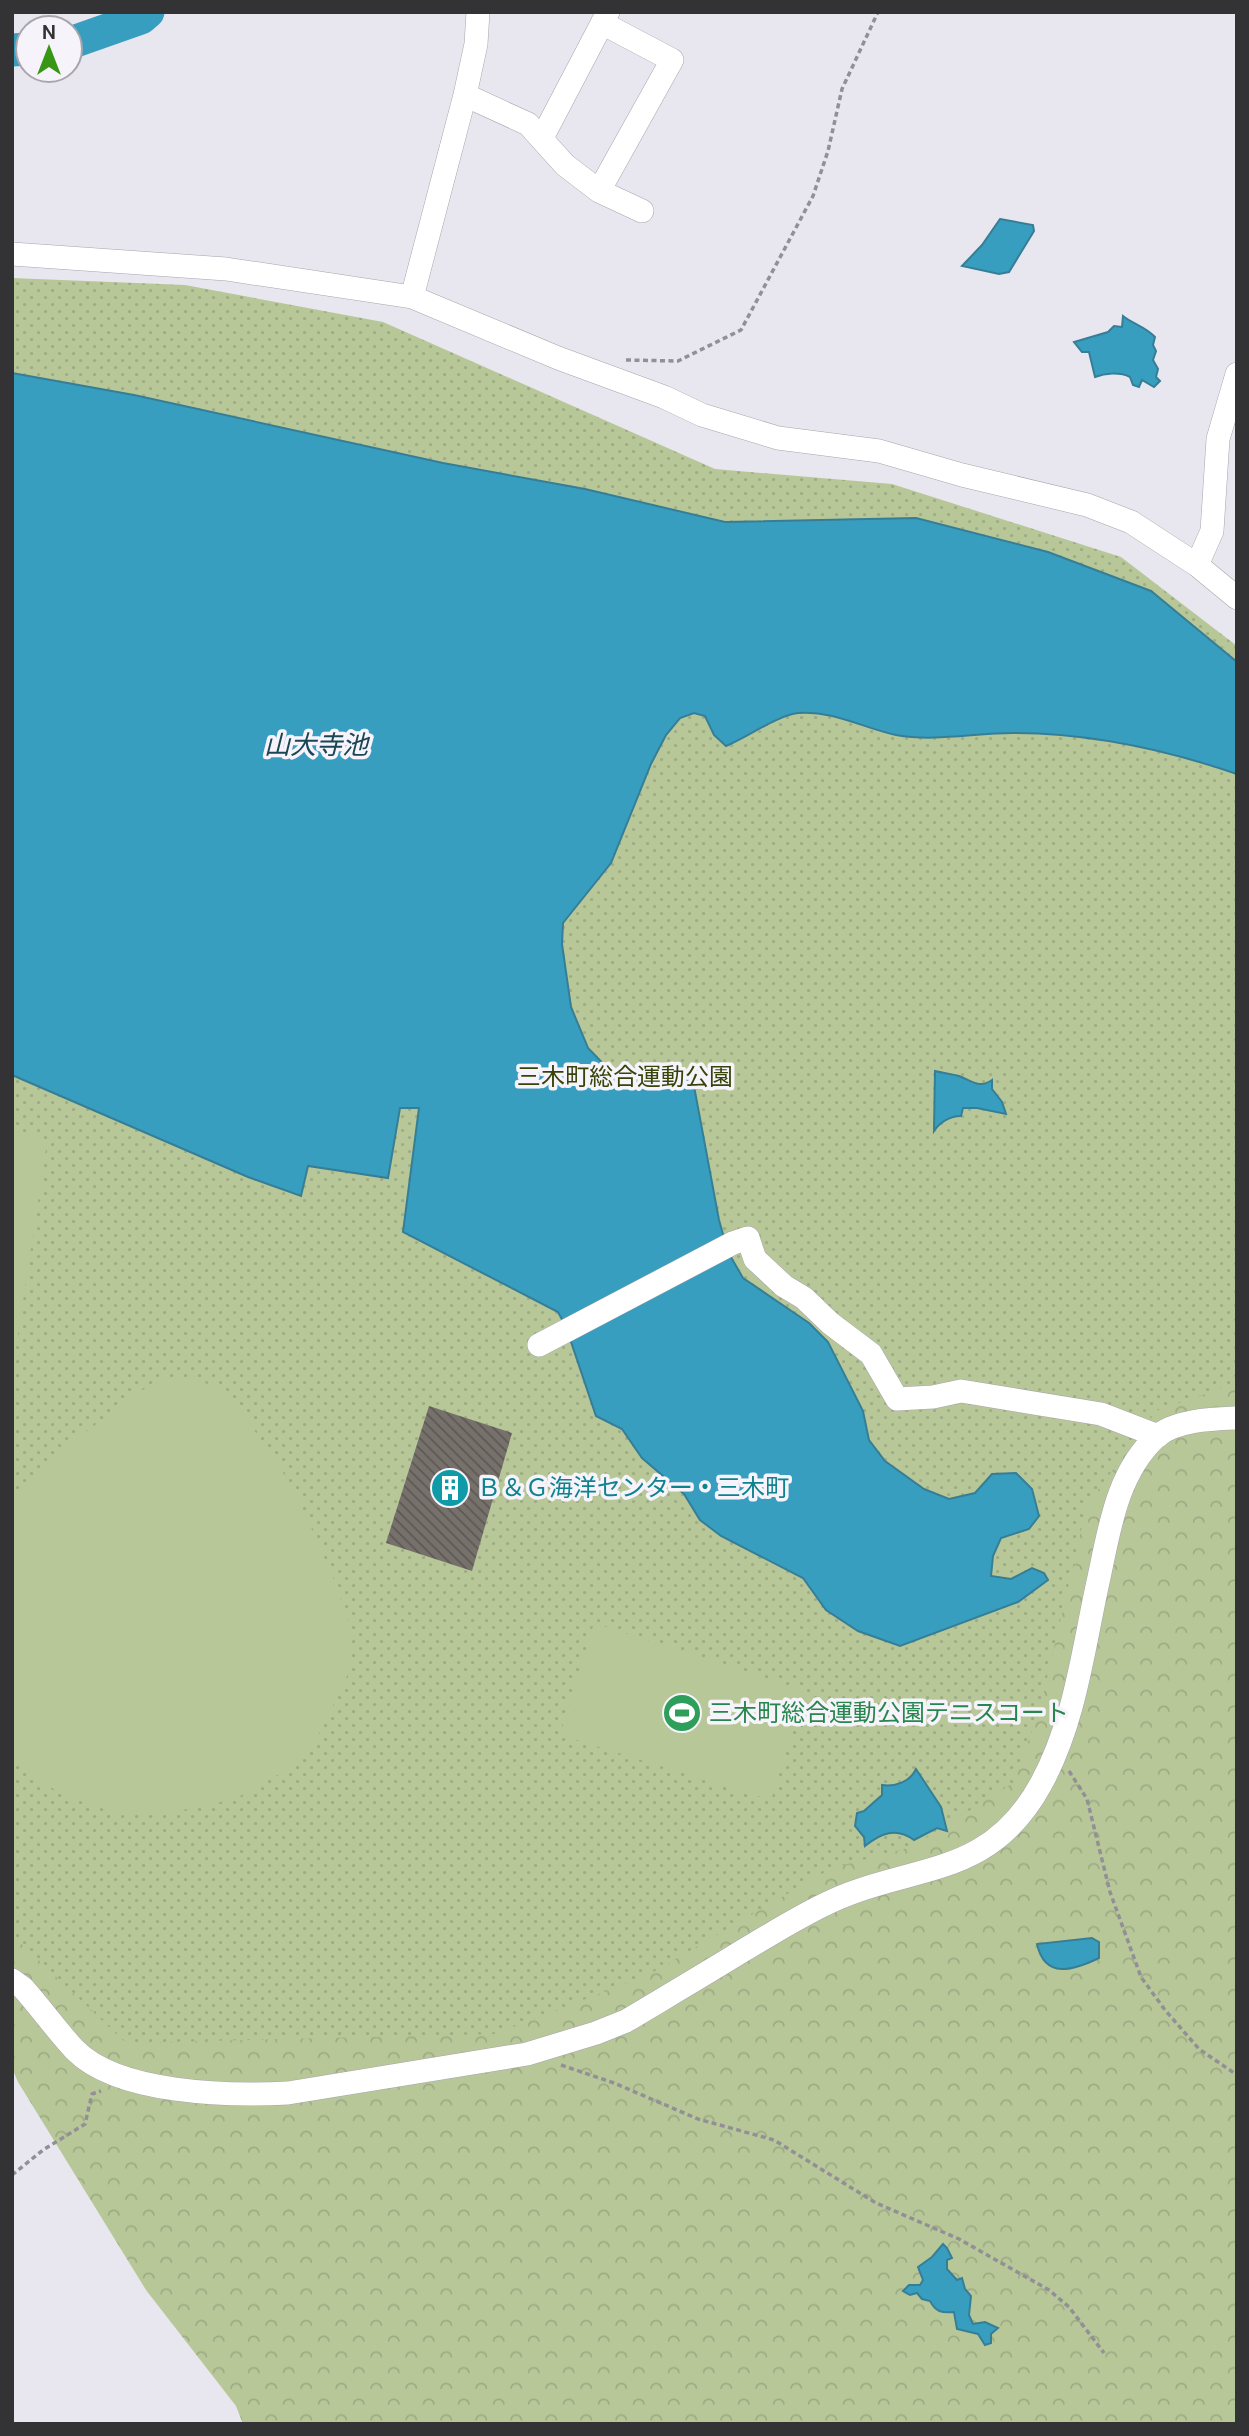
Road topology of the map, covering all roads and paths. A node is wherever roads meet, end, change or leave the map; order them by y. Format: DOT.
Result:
graph roads {
  1 [pos="478,12"];
  2 [pos="878,12"];
  3 [pos="605,18"];
  4 [pos="465,95"];
  5 [pos="542,138"];
  6 [pos="599,191"];
  7 [pos="642,211"];
  8 [pos="12,254"];
  9 [pos="412,297"];
  10 [pos="619,359"];
  11 [pos="1237,373"];
  12 [pos="1197,565"];
  13 [pos="1237,598"];
  14 [pos="539,1345"];
  15 [pos="1237,1418"];
  16 [pos="1158,1436"];
  17 [pos="1056,1751"];
  18 [pos="12,1980"];
  19 [pos="527,2053"];
  20 [pos="1237,2075"];
  21 [pos="133,2082"];
  22 [pos="12,2175"];
  23 [pos="1104,2353"];
  1 -- 4 [label="street"];
  2 -- 10 [label="path"];
  3 -- 5 [label="street"];
  3 -- 6 [label="street"];
  4 -- 5 [label="street"];
  4 -- 9 [label="street"];
  5 -- 6 [label="street"];
  6 -- 7 [label="street"];
  8 -- 9 [label="street"];
  9 -- 12 [label="street"];
  11 -- 12 [label="street"];
  12 -- 13 [label="street"];
  14 -- 16 [label="street"];
  15 -- 16 [label="street"];
  16 -- 17 [label="street"];
  17 -- 19 [label="street"];
  17 -- 20 [label="path"];
  18 -- 21 [label="street"];
  19 -- 21 [label="street"];
  19 -- 23 [label="path"];
  21 -- 22 [label="path"];
}
